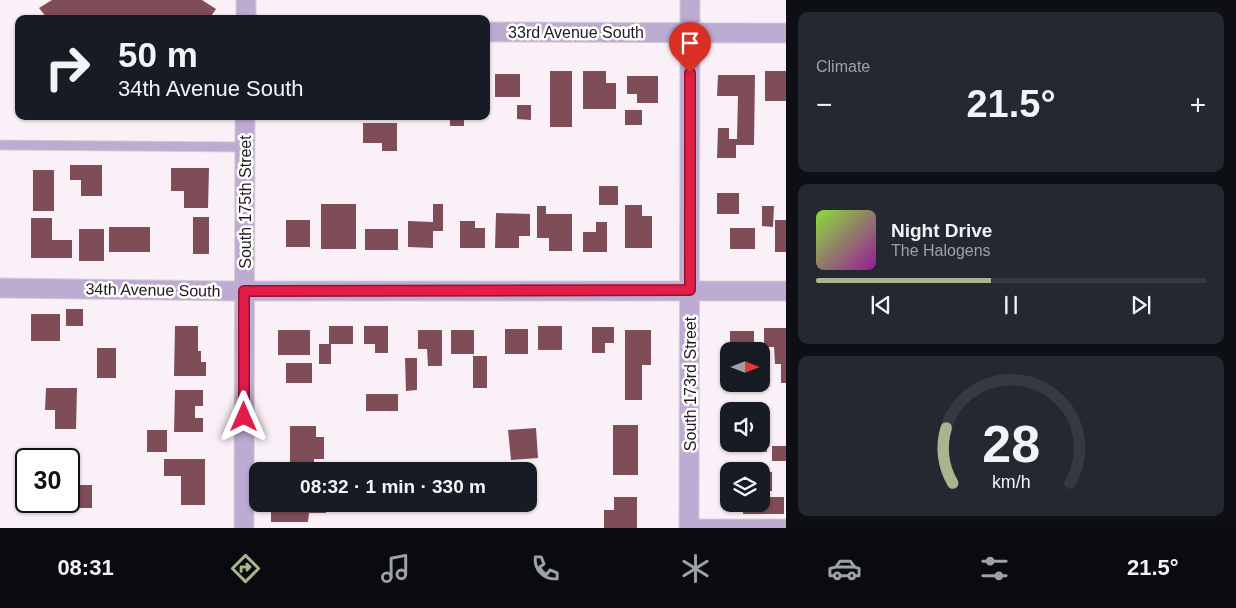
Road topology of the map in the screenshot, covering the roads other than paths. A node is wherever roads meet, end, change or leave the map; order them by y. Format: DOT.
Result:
graph roads {
  1 [pos="246,0"];
  2 [pos="690,0"];
  3 [pos="246,15"];
  4 [pos="490,32"];
  5 [pos="690,32"];
  6 [pos="786,33"];
  7 [pos="245,120"];
  8 [pos="0,145"];
  9 [pos="244,146"];
  10 [pos="0,288"];
  11 [pos="690,290"];
  12 [pos="244,291"];
  13 [pos="786,292"];
  14 [pos="786,524"];
  15 [pos="689,526"];
  16 [pos="244,528"];
  1 -- 3 [label="street"];
  2 -- 5 [label="street, South 173rd Street"];
  4 -- 5 [label="street, 33rd Avenue South"];
  5 -- 6 [label="street, 33rd Avenue South"];
  5 -- 11 [label="street, South 173rd Street"];
  7 -- 9 [label="street, South 175th Street"];
  8 -- 9 [label="lane"];
  9 -- 12 [label="street, South 175th Street"];
  10 -- 12 [label="street, 34th Avenue South"];
  11 -- 12 [label="street, 34th Avenue South"];
  11 -- 13 [label="street, 34th Avenue South"];
  11 -- 15 [label="street, South 173rd Street"];
  12 -- 16 [label="street, South 175th Street"];
  14 -- 15 [label="lane"];
}
